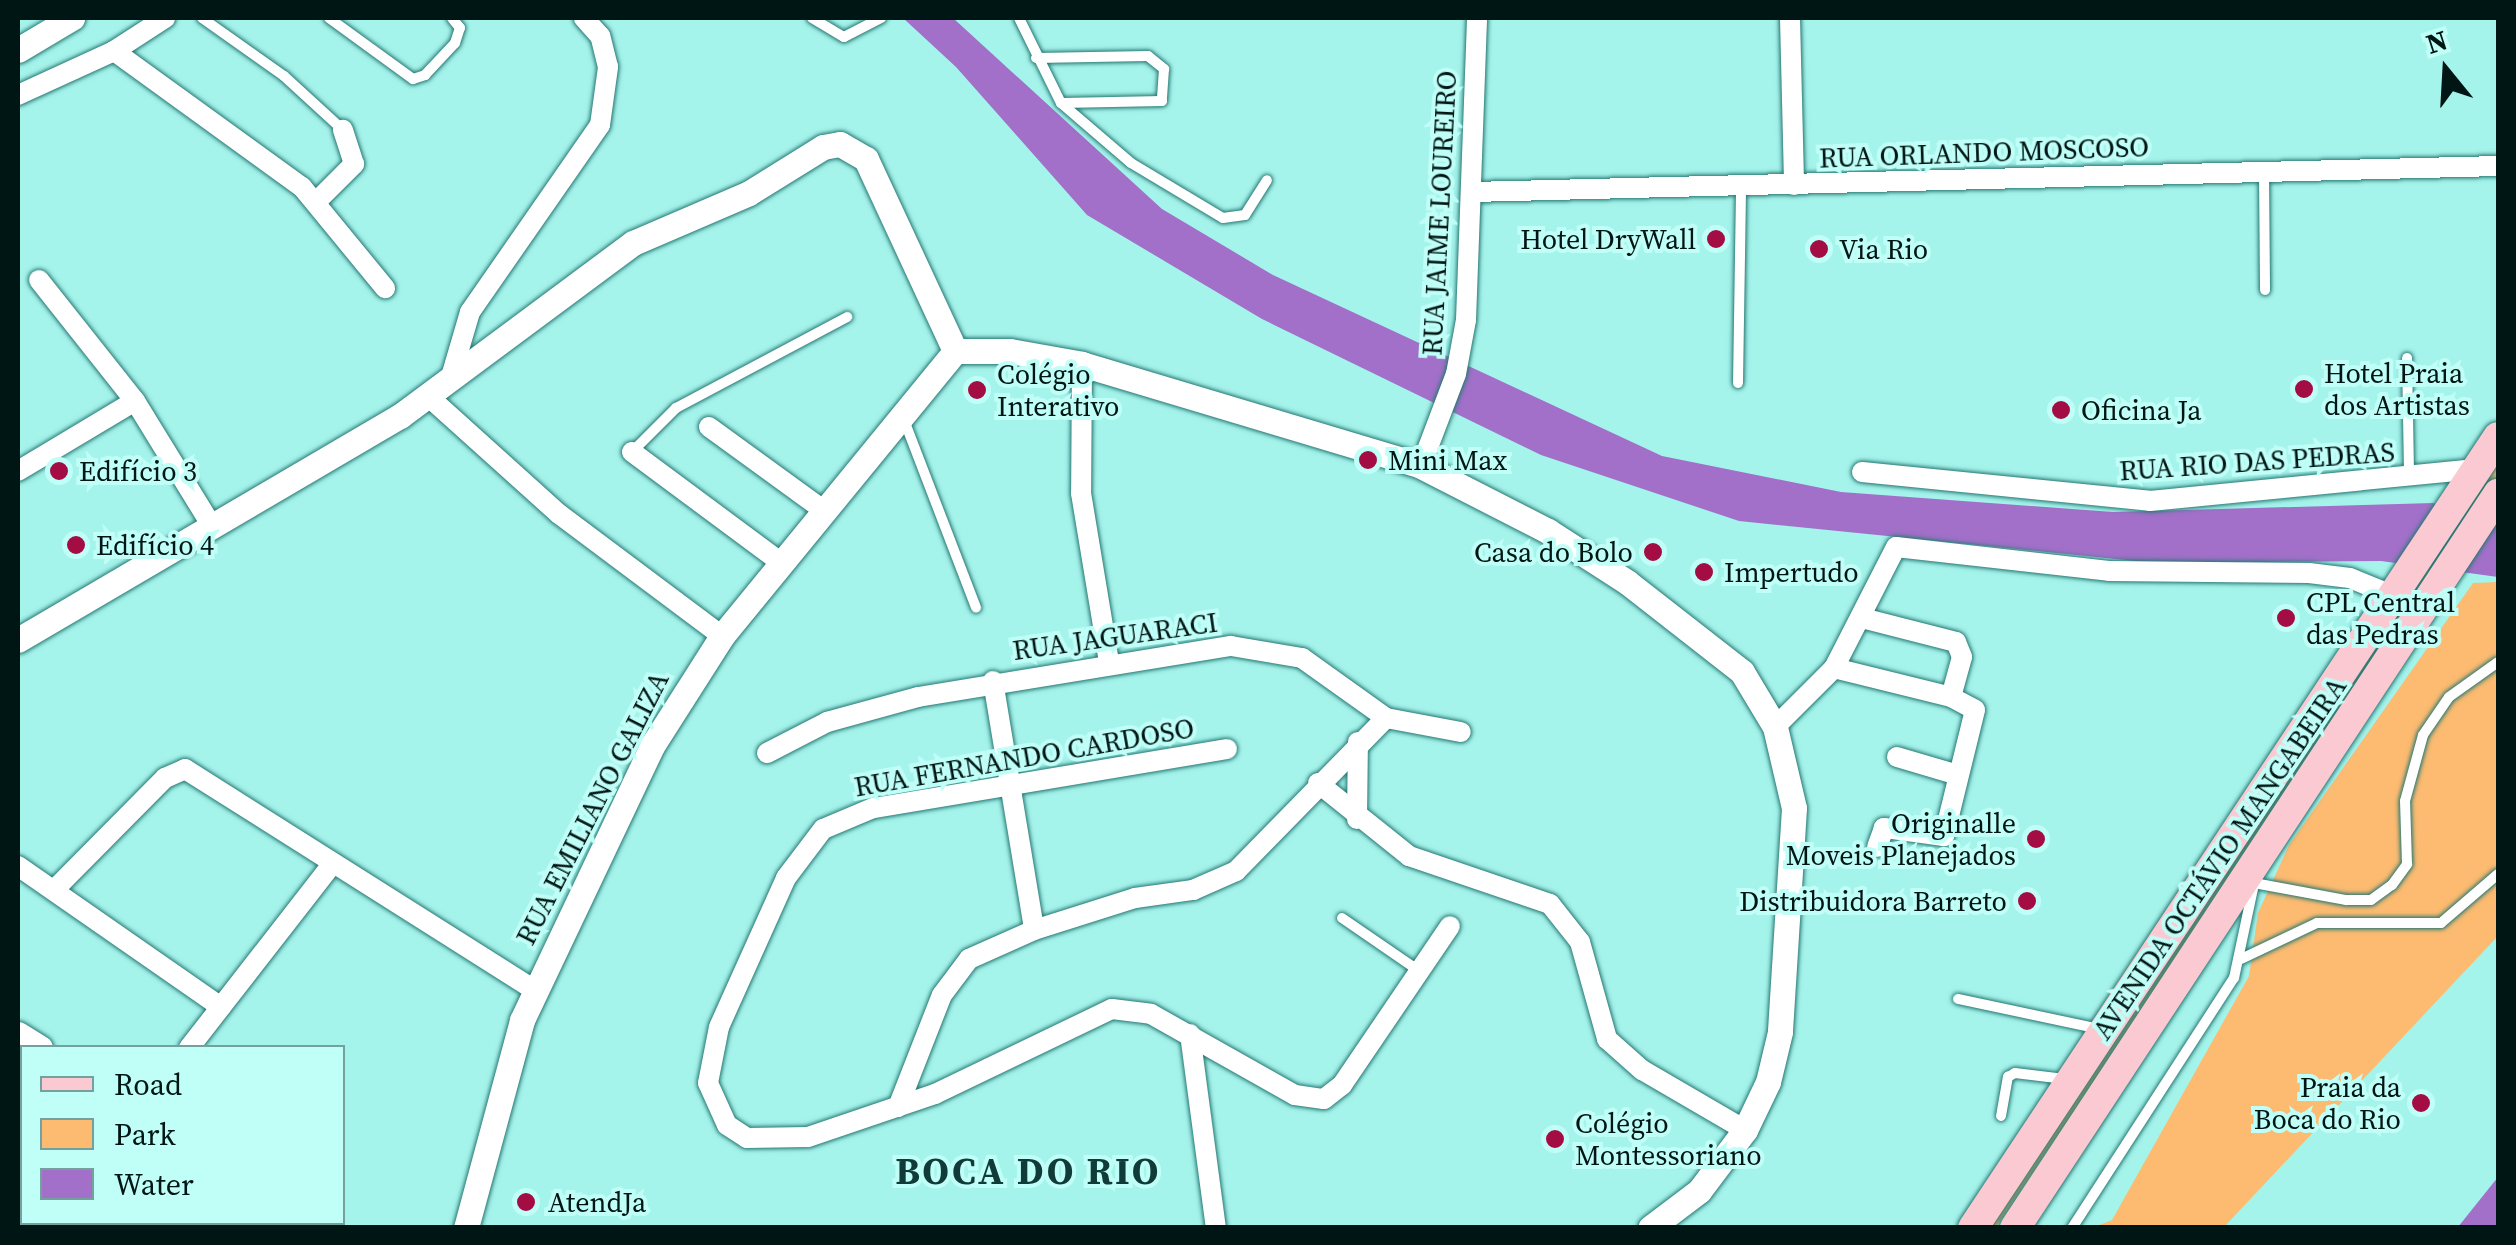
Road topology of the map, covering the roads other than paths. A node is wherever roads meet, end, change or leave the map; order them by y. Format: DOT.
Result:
graph roads {
  1 [pos="72,18"];
  2 [pos="165,18"];
  3 [pos="202,18"];
  4 [pos="329,18"];
  5 [pos="452,18"];
  6 [pos="584,18"];
  7 [pos="812,18"];
  8 [pos="880,18"];
  9 [pos="1019,18"];
  10 [pos="1477,18"];
  11 [pos="1790,18"];
  12 [pos="18,50"];
  13 [pos="114,51"];
  14 [pos="1036,58"];
  15 [pos="18,94"];
  16 [pos="1061,103"];
  17 [pos="343,130"];
  18 [pos="2498,166"];
  19 [pos="2264,172"];
  20 [pos="1266,180"];
  21 [pos="1794,186"];
  22 [pos="1742,188"];
  23 [pos="1472,192"];
  24 [pos="316,202"];
  25 [pos="38,280"];
  26 [pos="386,288"];
  27 [pos="2266,290"];
  28 [pos="846,317"];
  29 [pos="955,352"];
  30 [pos="2408,358"];
  31 [pos="1082,364"];
  32 [pos="450,380"];
  33 [pos="1738,384"];
  34 [pos="429,396"];
  35 [pos="135,402"];
  36 [pos="904,418"];
  37 [pos="709,427"];
  38 [pos="2498,438"];
  39 [pos="632,452"];
  40 [pos="1421,466"];
  41 [pos="2478,469"];
  42 [pos="18,471"];
  43 [pos="1862,472"];
  44 [pos="2408,477"];
  45 [pos="2494,500"];
  46 [pos="826,512"];
  47 [pos="212,526"];
  48 [pos="783,564"];
  49 [pos="2399,588"];
  50 [pos="976,608"];
  51 [pos="1862,618"];
  52 [pos="722,636"];
  53 [pos="18,640"];
  54 [pos="2498,662"];
  55 [pos="1109,663"];
  56 [pos="1834,668"];
  57 [pos="993,681"];
  58 [pos="1951,697"];
  59 [pos="1386,718"];
  60 [pos="1774,727"];
  61 [pos="1461,732"];
  62 [pos="1358,742"];
  63 [pos="1227,749"];
  64 [pos="767,753"];
  65 [pos="1897,758"];
  66 [pos="1958,774"];
  67 [pos="1318,784"];
  68 [pos="1010,785"];
  69 [pos="1358,819"];
  70 [pos="1877,847"];
  71 [pos="332,864"];
  72 [pos="18,866"];
  73 [pos="2257,869"];
  74 [pos="2498,874"];
  75 [pos="54,890"];
  76 [pos="1342,918"];
  77 [pos="1450,926"];
  78 [pos="1034,930"];
  79 [pos="2240,960"];
  80 [pos="1419,971"];
  81 [pos="534,990"];
  82 [pos="1958,1000"];
  83 [pos="221,1006"];
  84 [pos="2104,1030"];
  85 [pos="1190,1034"];
  86 [pos="191,1045"];
  87 [pos="2070,1081"];
  88 [pos="898,1106"];
  89 [pos="2001,1116"];
  90 [pos="1745,1130"];
  91 [pos="466,1228"];
  92 [pos="1216,1228"];
  93 [pos="1650,1228"];
  94 [pos="1973,1228"];
  95 [pos="2015,1228"];
  96 [pos="2072,1228"];
  1 -- 12 [label="street"];
  2 -- 13 [label="street"];
  3 -- 17 [label="lane"];
  4 -- 5 [label="lane"];
  6 -- 32 [label="street"];
  7 -- 8 [label="lane"];
  9 -- 14 [label="lane"];
  10 -- 23 [label="street, RUA JAIME LOUREIRO"];
  11 -- 21 [label="street"];
  13 -- 15 [label="street"];
  13 -- 24 [label="street"];
  14 -- 16 [label="lane"];
  14 -- 16 [label="lane"];
  16 -- 20 [label="lane"];
  17 -- 24 [label="street"];
  18 -- 19 [label="street, RUA ORLANDO MOSCOSO"];
  19 -- 21 [label="street, RUA ORLANDO MOSCOSO"];
  19 -- 27 [label="lane"];
  21 -- 22 [label="street, RUA ORLANDO MOSCOSO"];
  22 -- 23 [label="street, RUA ORLANDO MOSCOSO"];
  22 -- 33 [label="lane"];
  23 -- 40 [label="street, RUA JAIME LOUREIRO"];
  24 -- 26 [label="street"];
  25 -- 35 [label="street"];
  28 -- 39 [label="lane"];
  29 -- 31 [label="street"];
  29 -- 32 [label="street"];
  29 -- 36 [label="street, RUA EMILIANO GALIZA"];
  30 -- 44 [label="lane"];
  31 -- 40 [label="street"];
  31 -- 55 [label="street"];
  32 -- 34 [label="street"];
  34 -- 47 [label="street"];
  34 -- 52 [label="street"];
  35 -- 42 [label="street"];
  35 -- 47 [label="street"];
  36 -- 46 [label="street, RUA EMILIANO GALIZA"];
  36 -- 50 [label="lane"];
  37 -- 46 [label="street"];
  38 -- 41 [label="main road, AVENIDA OCTÁVIO MANGABEIRA"];
  39 -- 48 [label="street"];
  40 -- 60 [label="street"];
  41 -- 44 [label="street, RUA RIO DAS PEDRAS"];
  41 -- 49 [label="main road, AVENIDA OCTÁVIO MANGABEIRA"];
  43 -- 44 [label="street, RUA RIO DAS PEDRAS"];
  45 -- 73 [label="main road, AVENIDA OCTÁVIO MANGABEIRA"];
  46 -- 48 [label="street, RUA EMILIANO GALIZA"];
  47 -- 53 [label="street"];
  48 -- 52 [label="street, RUA EMILIANO GALIZA"];
  49 -- 51 [label="street"];
  49 -- 84 [label="main road, AVENIDA OCTÁVIO MANGABEIRA"];
  51 -- 56 [label="street"];
  51 -- 58 [label="street"];
  52 -- 81 [label="street, RUA EMILIANO GALIZA"];
  54 -- 73 [label="lane"];
  55 -- 57 [label="street, RUA JAGUARACI"];
  55 -- 59 [label="street, RUA JAGUARACI"];
  56 -- 58 [label="street"];
  56 -- 60 [label="street"];
  57 -- 64 [label="street, RUA JAGUARACI"];
  57 -- 68 [label="street"];
  58 -- 66 [label="street"];
  59 -- 61 [label="street, RUA JAGUARACI"];
  59 -- 62 [label="street"];
  60 -- 90 [label="street"];
  62 -- 67 [label="street"];
  62 -- 69 [label="street"];
  63 -- 68 [label="street, RUA FERNANDO CARDOSO"];
  65 -- 66 [label="street"];
  66 -- 70 [label="street"];
  67 -- 69 [label="street"];
  67 -- 78 [label="street"];
  68 -- 78 [label="street"];
  68 -- 88 [label="street, RUA FERNANDO CARDOSO"];
  69 -- 90 [label="street"];
  71 -- 75 [label="street"];
  71 -- 81 [label="street"];
  71 -- 83 [label="street"];
  72 -- 75 [label="street"];
  73 -- 79 [label="lane"];
  73 -- 95 [label="main road, AVENIDA OCTÁVIO MANGABEIRA"];
  74 -- 79 [label="lane"];
  75 -- 83 [label="street"];
  76 -- 80 [label="lane"];
  77 -- 80 [label="street"];
  78 -- 88 [label="street"];
  79 -- 96 [label="lane"];
  80 -- 85 [label="street, RUA FERNANDO CARDOSO"];
  81 -- 91 [label="street, RUA EMILIANO GALIZA"];
  82 -- 84 [label="lane"];
  83 -- 86 [label="street"];
  84 -- 87 [label="main road, AVENIDA OCTÁVIO MANGABEIRA"];
  85 -- 88 [label="street, RUA FERNANDO CARDOSO"];
  85 -- 92 [label="street"];
  87 -- 89 [label="lane"];
  87 -- 94 [label="main road, AVENIDA OCTÁVIO MANGABEIRA"];
  90 -- 93 [label="street"];
}
